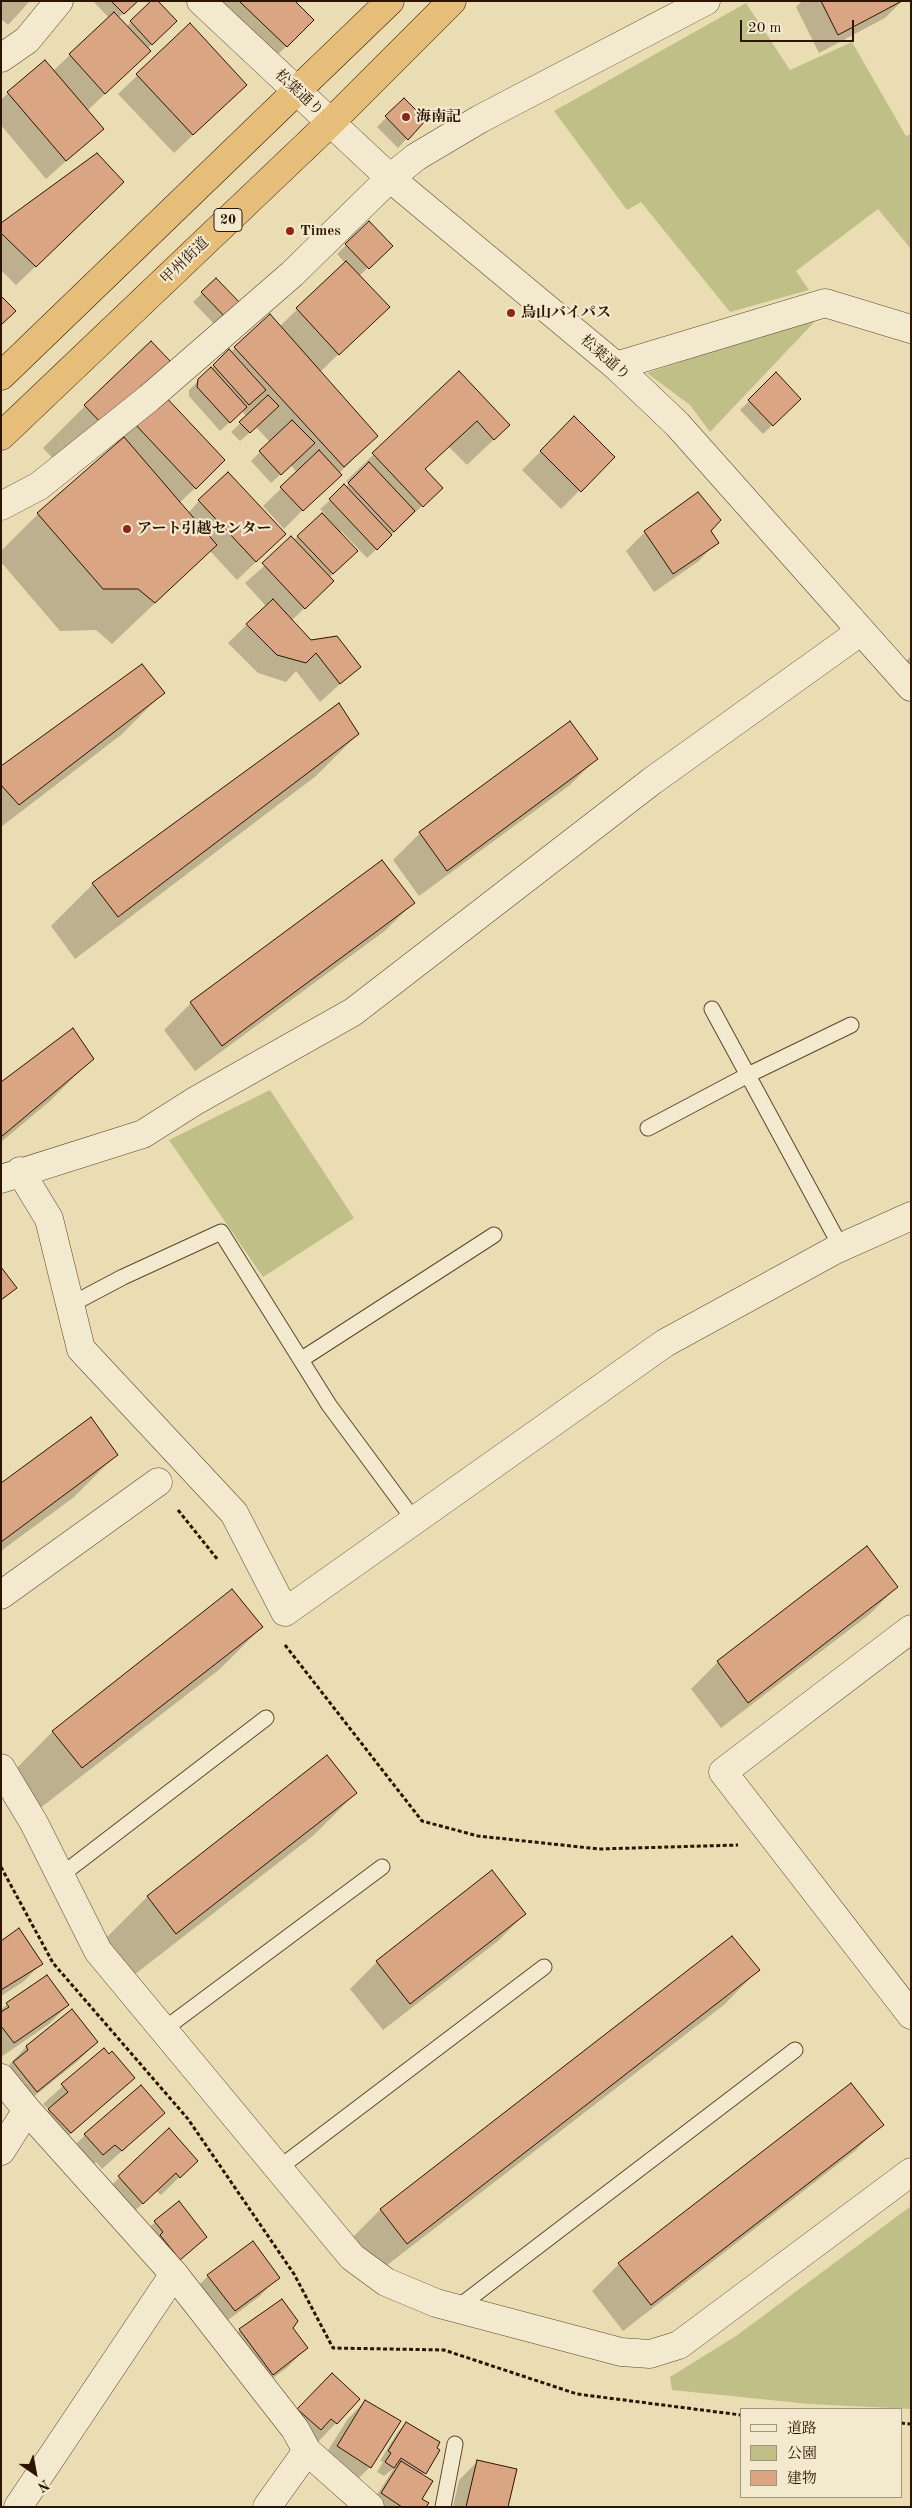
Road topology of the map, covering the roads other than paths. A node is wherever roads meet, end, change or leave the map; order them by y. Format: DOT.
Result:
graph roads {
  1 [pos="59,1"];
  2 [pos="201,1"];
  3 [pos="390,1"];
  4 [pos="452,1"];
  5 [pos="706,1"];
  6 [pos="1,58"];
  7 [pos="298,92"];
  8 [pos="330,123"];
  9 [pos="390,178"];
  10 [pos="911,329"];
  11 [pos="616,366"];
  12 [pos="1,376"];
  13 [pos="1,436"];
  14 [pos="1,506"];
  15 [pos="860,632"];
  16 [pos="911,687"];
  17 [pos="712,1009"];
  18 [pos="851,1025"];
  19 [pos="748,1075"];
  20 [pos="648,1128"];
  21 [pos="11,1175"];
  22 [pos="911,1216"];
  23 [pos="494,1235"];
  24 [pos="841,1247"];
  25 [pos="70,1305"];
  26 [pos="302,1359"];
  27 [pos="158,1482"];
  28 [pos="414,1520"];
  29 [pos="1,1595"];
  30 [pos="911,1628"];
  31 [pos="266,1718"];
  32 [pos="1,1768"];
  33 [pos="382,1867"];
  34 [pos="60,1876"];
  35 [pos="544,1967"];
  36 [pos="911,2015"];
  37 [pos="163,2030"];
  38 [pos="795,2050"];
  39 [pos="1,2078"];
  40 [pos="27,2110"];
  41 [pos="1,2151"];
  42 [pos="279,2168"];
  43 [pos="911,2172"];
  44 [pos="174,2274"];
  45 [pos="457,2308"];
  46 [pos="455,2444"];
  47 [pos="308,2451"];
  48 [pos="18,2507"];
  49 [pos="267,2507"];
  50 [pos="370,2507"];
  51 [pos="443,2507"];
  1 -- 6 [label="street"];
  2 -- 7 [label="street, 松葉通り"];
  3 -- 7 [label="highway"];
  4 -- 8 [label="highway, 甲州街道 / 20"];
  5 -- 9 [label="street"];
  7 -- 8 [label="street, 松葉通り"];
  7 -- 12 [label="highway"];
  8 -- 9 [label="street, 松葉通り"];
  8 -- 13 [label="highway, 甲州街道 / 20"];
  9 -- 11 [label="street, 松葉通り"];
  9 -- 14 [label="street"];
  10 -- 11 [label="street"];
  11 -- 15 [label="street, 松葉通り"];
  15 -- 16 [label="street, 松葉通り"];
  15 -- 21 [label="street"];
  17 -- 19 [label="lane"];
  18 -- 19 [label="lane"];
  19 -- 20 [label="lane"];
  19 -- 24 [label="lane"];
  21 -- 25 [label="street"];
  22 -- 24 [label="street"];
  23 -- 26 [label="lane"];
  24 -- 28 [label="street"];
  25 -- 26 [label="lane"];
  25 -- 28 [label="street"];
  26 -- 28 [label="lane"];
  27 -- 29 [label="street"];
  30 -- 36 [label="street"];
  31 -- 34 [label="lane"];
  32 -- 34 [label="street"];
  33 -- 37 [label="lane"];
  34 -- 37 [label="street"];
  35 -- 42 [label="lane"];
  37 -- 42 [label="street"];
  38 -- 45 [label="lane"];
  39 -- 40 [label="street"];
  40 -- 41 [label="street"];
  40 -- 44 [label="street"];
  42 -- 45 [label="street"];
  43 -- 45 [label="street"];
  44 -- 47 [label="street"];
  44 -- 48 [label="street"];
  46 -- 51 [label="lane"];
  47 -- 49 [label="street"];
  47 -- 50 [label="street"];
}
